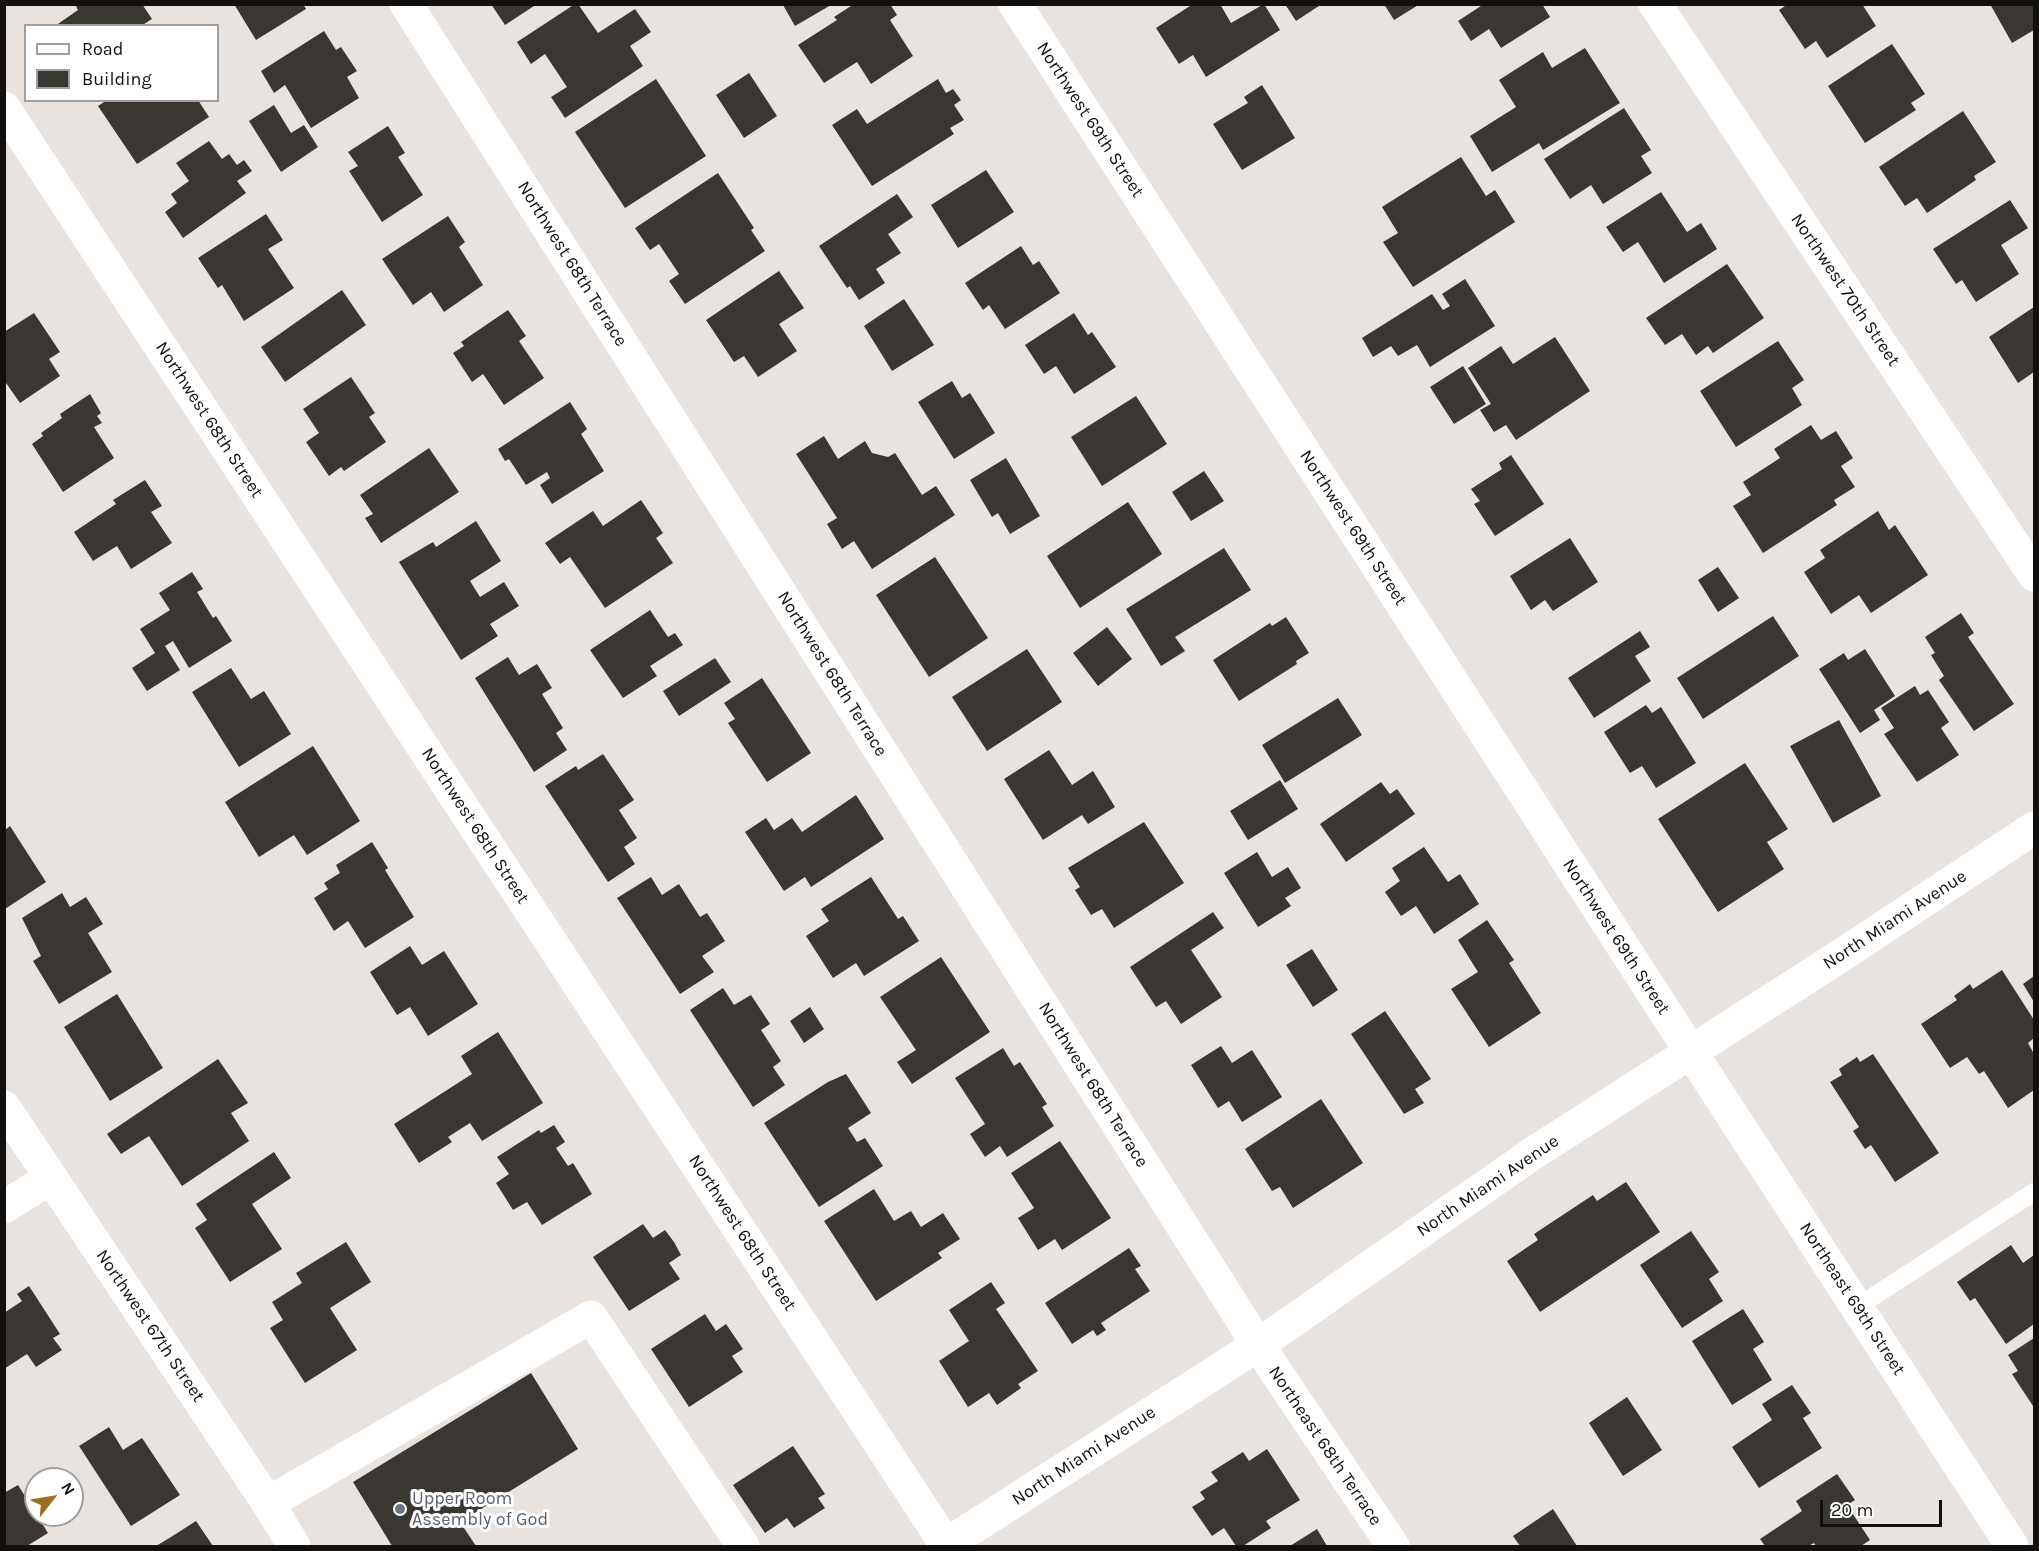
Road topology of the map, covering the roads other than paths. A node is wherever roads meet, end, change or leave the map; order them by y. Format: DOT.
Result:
graph roads {
  1 [pos="406,4"];
  2 [pos="1016,4"];
  3 [pos="1655,4"];
  4 [pos="4,108"];
  5 [pos="2034,575"];
  6 [pos="2034,828"];
  7 [pos="1691,1052"];
  8 [pos="4,1107"];
  9 [pos="51,1178"];
  10 [pos="2034,1192"];
  11 [pos="4,1208"];
  12 [pos="1857,1307"];
  13 [pos="1258,1345"];
  14 [pos="268,1503"];
  15 [pos="294,1546"];
  16 [pos="743,1546"];
  17 [pos="946,1546"];
  18 [pos="1393,1546"];
  19 [pos="2012,1546"];
  1 -- 13 [label="street, Northwest 68th Terrace"];
  2 -- 7 [label="street, Northwest 69th Street"];
  3 -- 5 [label="street, Northwest 70th Street"];
  4 -- 17 [label="street, Northwest 68th Street"];
  6 -- 7 [label="street, North Miami Avenue"];
  7 -- 12 [label="street, Northeast 69th Street"];
  7 -- 13 [label="street, North Miami Avenue"];
  8 -- 9 [label="street, Northwest 67th Street"];
  9 -- 11 [label="street"];
  9 -- 14 [label="street, Northwest 67th Street"];
  10 -- 12 [label="lane"];
  12 -- 19 [label="street, Northeast 69th Street"];
  13 -- 17 [label="street, North Miami Avenue"];
  13 -- 18 [label="street, Northeast 68th Terrace"];
  14 -- 15 [label="street, Northwest 67th Street"];
  14 -- 16 [label="street"];
}
